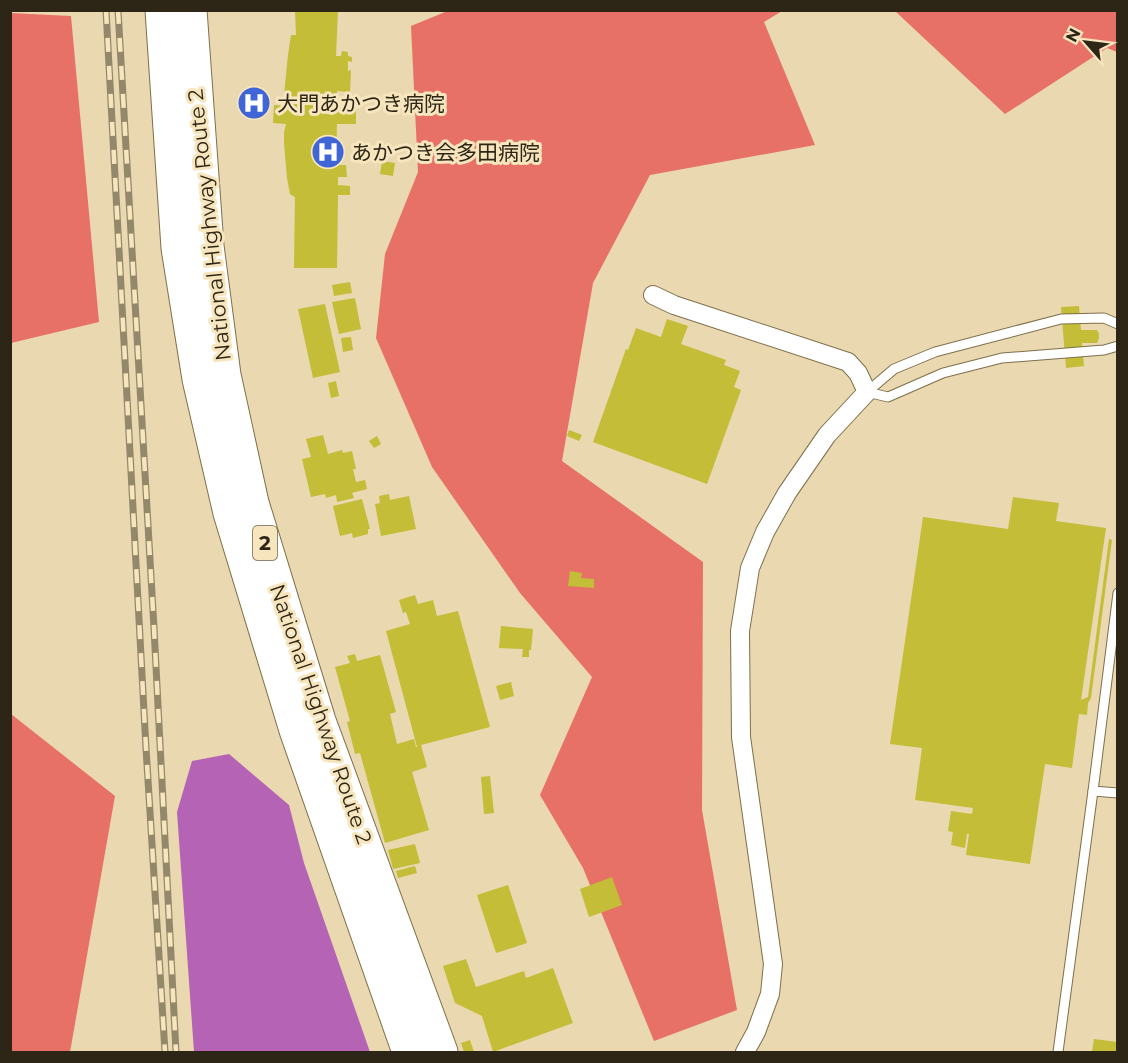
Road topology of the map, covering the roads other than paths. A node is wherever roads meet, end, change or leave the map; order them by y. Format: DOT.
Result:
graph roads {
  1 [pos="162,10"];
  2 [pos="190,10"];
  3 [pos="653,295"];
  4 [pos="1118,324"];
  5 [pos="1118,346"];
  6 [pos="867,392"];
  7 [pos="1118,593"];
  8 [pos="1093,790"];
  9 [pos="1118,794"];
  10 [pos="409,1053"];
  11 [pos="441,1053"];
  12 [pos="746,1053"];
  13 [pos="1058,1053"];
  1 -- 10 [label="highway, National Highway Route 2 / 2"];
  2 -- 11 [label="highway, National Highway Route 2 / 2"];
  3 -- 6 [label="street"];
  4 -- 6 [label="lane"];
  5 -- 6 [label="lane"];
  6 -- 12 [label="street"];
  7 -- 8 [label="lane"];
  8 -- 9 [label="lane"];
  8 -- 13 [label="lane"];
}
